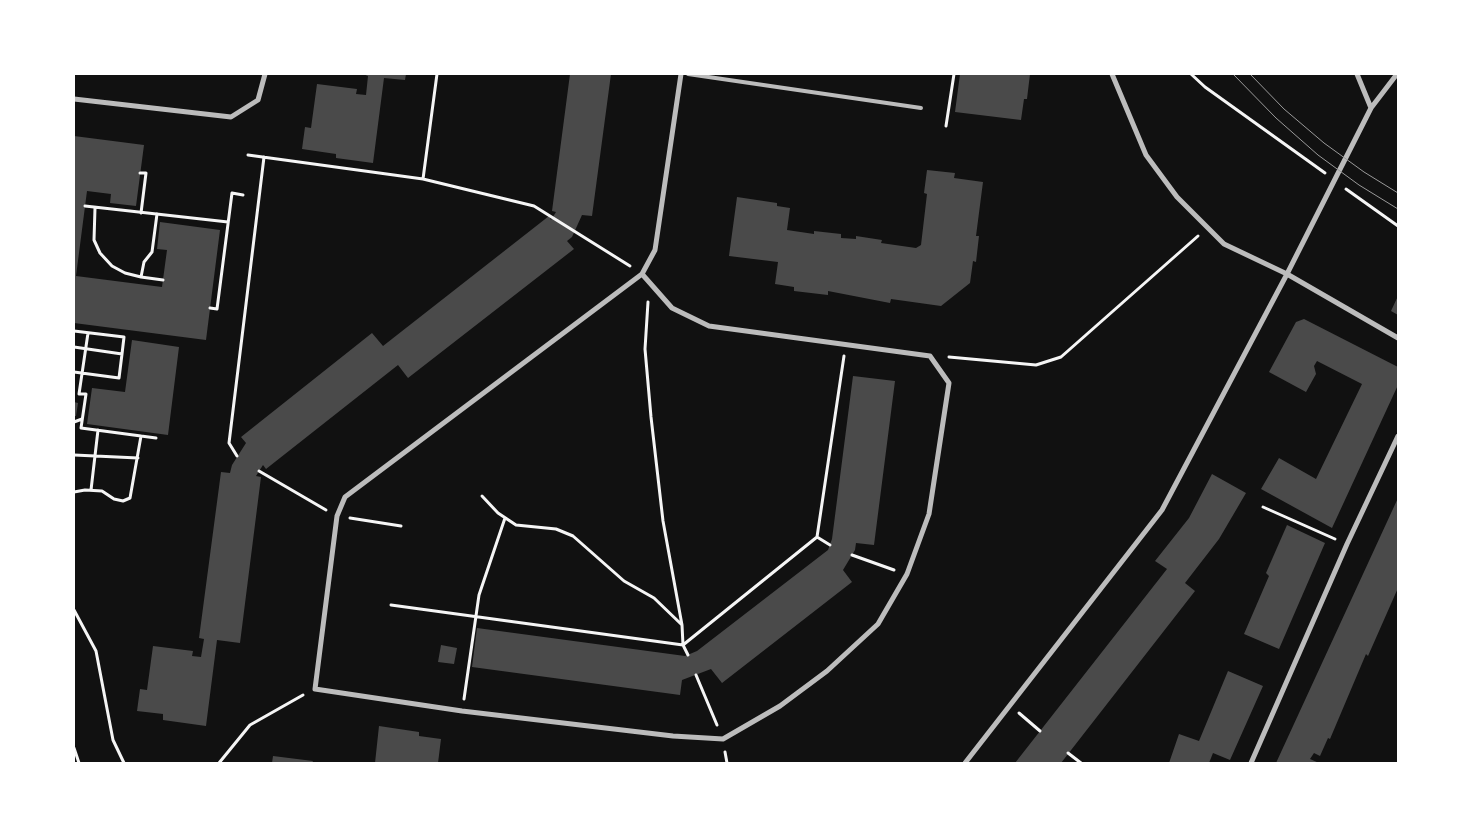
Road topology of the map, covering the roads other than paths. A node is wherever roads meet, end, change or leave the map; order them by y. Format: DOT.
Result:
graph roads {
  1 [pos="265,74"];
  2 [pos="681,74"];
  3 [pos="688,74"];
  4 [pos="1112,74"];
  5 [pos="1357,74"];
  6 [pos="1397,74"];
  7 [pos="74,99"];
  8 [pos="920,108"];
  9 [pos="1371,108"];
  10 [pos="642,274"];
  11 [pos="1287,274"];
  12 [pos="1398,338"];
  13 [pos="1398,436"];
  14 [pos="965,763"];
  15 [pos="1251,763"];
  1 -- 7 [label="street"];
  2 -- 10 [label="street"];
  3 -- 8 [label="lane"];
  4 -- 11 [label="street"];
  5 -- 9 [label="street"];
  6 -- 9 [label="street"];
  9 -- 11 [label="street"];
  10 -- 10 [label="street"];
  11 -- 12 [label="street"];
  11 -- 14 [label="street"];
  13 -- 15 [label="street"];
}
